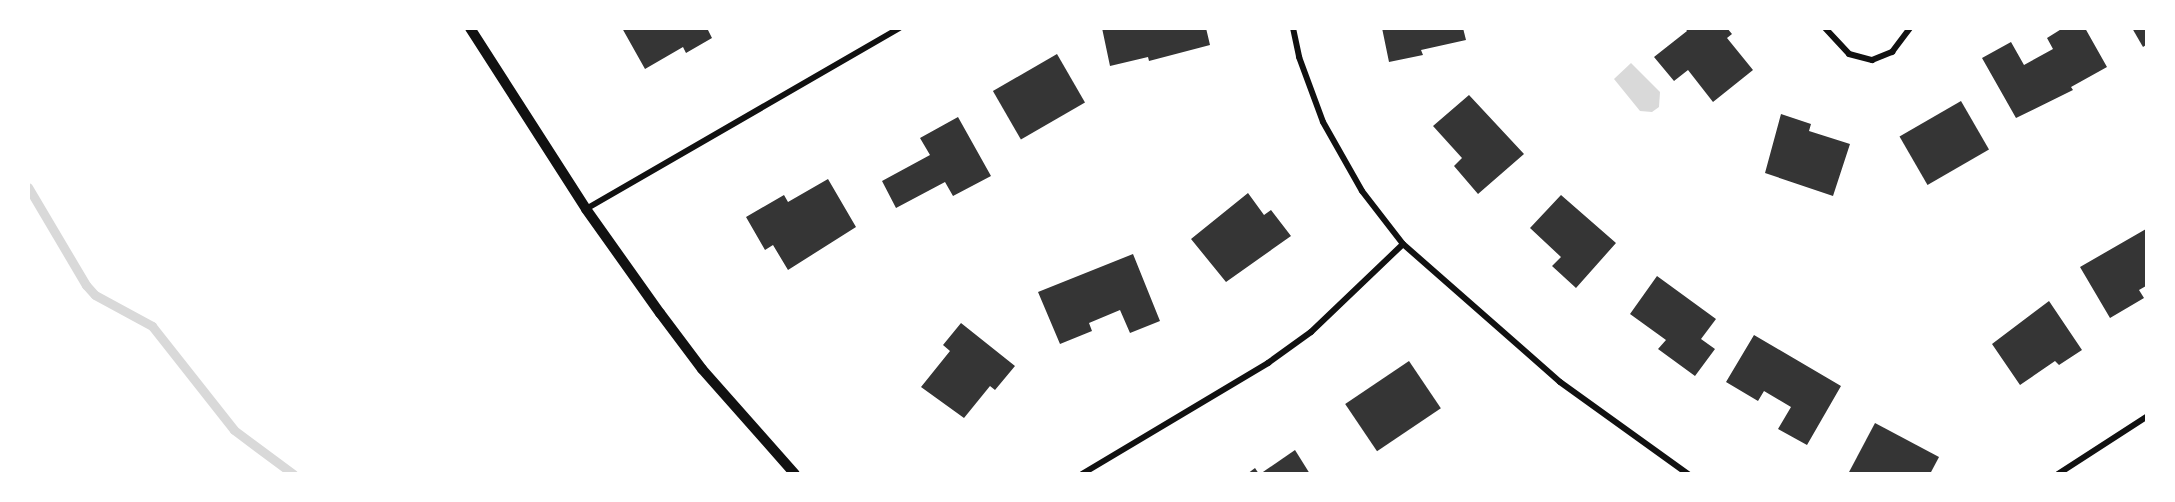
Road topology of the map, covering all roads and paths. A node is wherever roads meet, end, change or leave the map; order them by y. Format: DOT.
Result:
graph roads {
  1 [pos="470,28"];
  2 [pos="899,28"];
  3 [pos="1293,28"];
  4 [pos="1825,28"];
  5 [pos="1910,28"];
  6 [pos="586,209"];
  7 [pos="1403,244"];
  8 [pos="2146,417"];
  9 [pos="795,474"];
  10 [pos="1082,474"];
  11 [pos="1688,474"];
  12 [pos="2058,474"];
  1 -- 6 [label="street"];
  2 -- 6 [label="street"];
  3 -- 7 [label="street"];
  4 -- 5 [label="street"];
  6 -- 9 [label="street"];
  7 -- 10 [label="street"];
  7 -- 11 [label="street"];
  8 -- 12 [label="street"];
}
